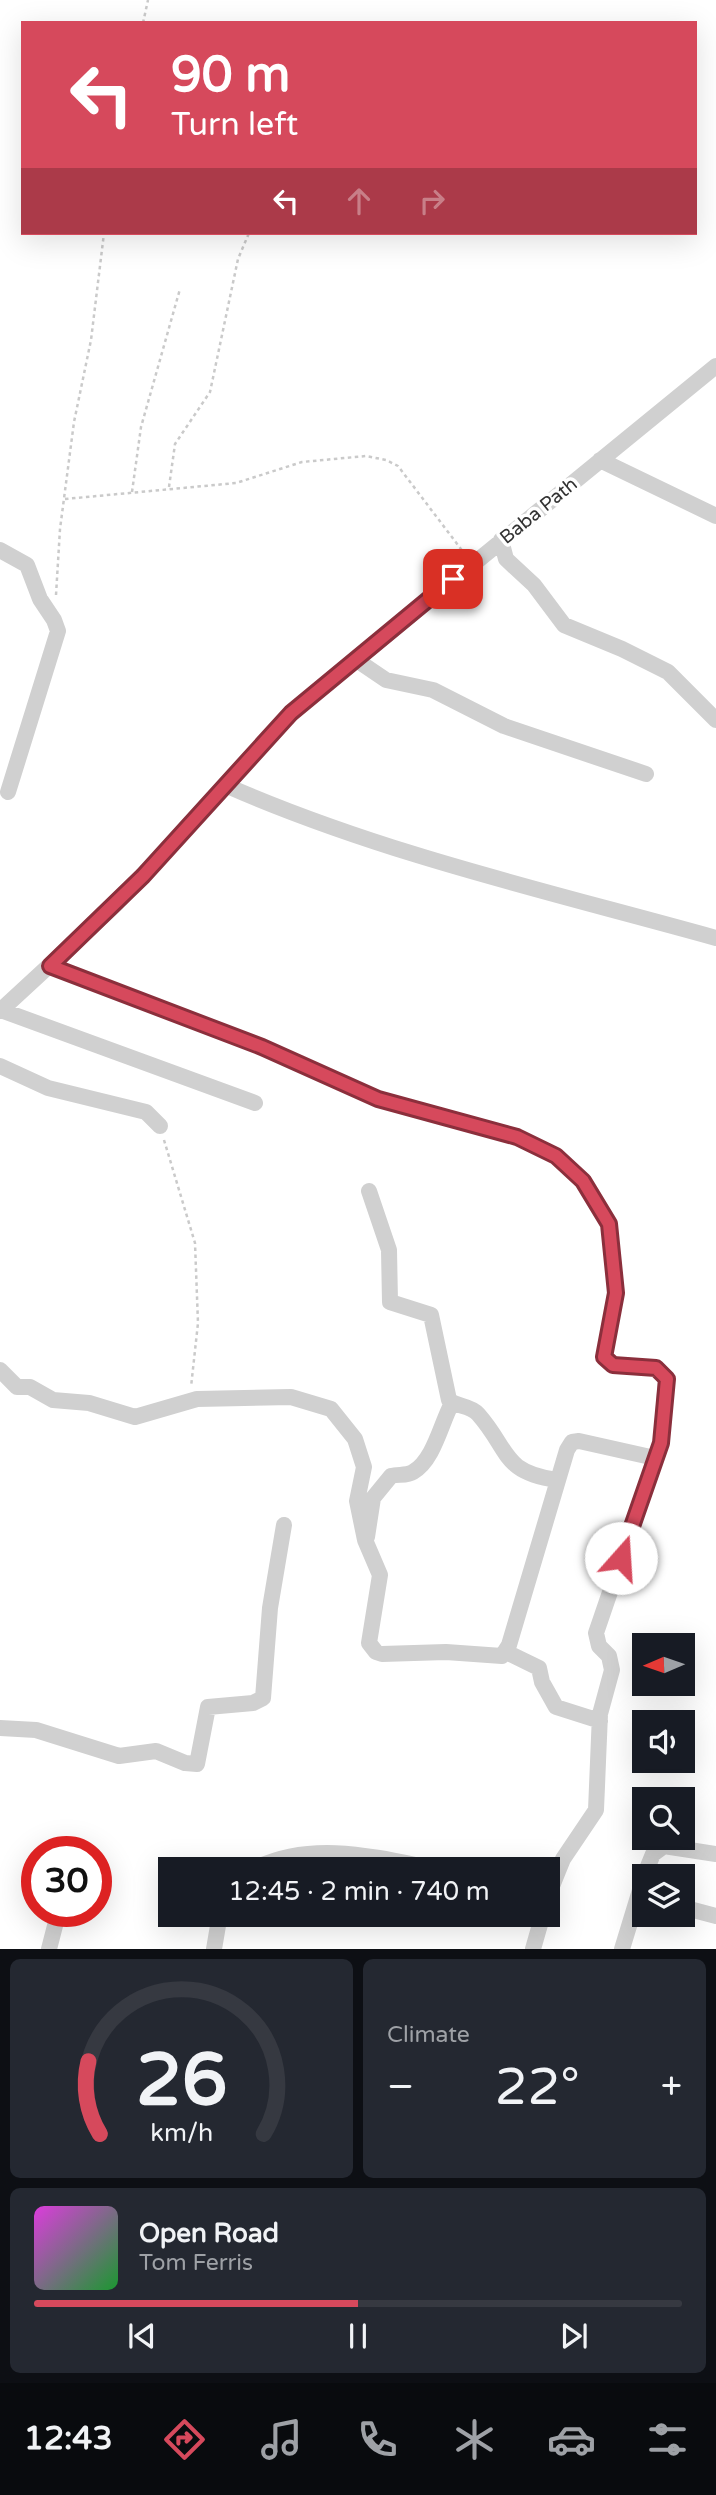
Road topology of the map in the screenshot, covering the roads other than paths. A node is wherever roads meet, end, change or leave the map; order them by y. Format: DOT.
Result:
graph roads {
  1 [pos="716,366"];
  2 [pos="594,464"];
  3 [pos="716,516"];
  4 [pos="501,540"];
  5 [pos="0,550"];
  6 [pos="355,659"];
  7 [pos="716,720"];
  8 [pos="646,774"];
  9 [pos="225,785"];
  10 [pos="8,792"];
  11 [pos="716,938"];
  12 [pos="50,966"];
  13 [pos="1,1011"];
  14 [pos="0,1066"];
  15 [pos="255,1103"];
  16 [pos="160,1126"];
  17 [pos="369,1191"];
  18 [pos="0,1370"];
  19 [pos="452,1403"];
  20 [pos="655,1458"];
  21 [pos="557,1480"];
  22 [pos="284,1525"];
  23 [pos="366,1543"];
  24 [pos="506,1652"];
  25 [pos="600,1721"];
  26 [pos="0,1728"];
  27 [pos="716,1854"];
  28 [pos="293,1857"];
  29 [pos="366,1857"];
  30 [pos="649,1864"];
  31 [pos="560,1866"];
  32 [pos="695,1910"];
  33 [pos="716,1916"];
  34 [pos="632,1921"];
  35 [pos="55,1927"];
  36 [pos="218,1927"];
  37 [pos="539,1927"];
  38 [pos="49,1949"];
  39 [pos="214,1949"];
  40 [pos="533,1949"];
  41 [pos="622,1949"];
  1 -- 2 [label="street, Baba Path"];
  2 -- 3 [label="street"];
  2 -- 4 [label="street, Baba Path"];
  4 -- 6 [label="street, Baba Path"];
  4 -- 7 [label="street"];
  5 -- 10 [label="street"];
  6 -- 8 [label="street"];
  6 -- 9 [label="street, Baba Path"];
  9 -- 11 [label="street"];
  9 -- 12 [label="street, Baba Path"];
  12 -- 13 [label="street, Baba Path"];
  12 -- 20 [label="street"];
  13 -- 15 [label="street"];
  14 -- 16 [label="street"];
  17 -- 19 [label="street"];
  18 -- 23 [label="street"];
  19 -- 21 [label="street"];
  19 -- 23 [label="street"];
  20 -- 21 [label="street"];
  20 -- 25 [label="street"];
  21 -- 24 [label="street"];
  22 -- 26 [label="street"];
  23 -- 24 [label="street"];
  24 -- 25 [label="street"];
  25 -- 31 [label="street"];
  27 -- 30 [label="street"];
  28 -- 29 [label="street"];
  32 -- 33 [label="street"];
  34 -- 41 [label="street"];
  35 -- 38 [label="street"];
  36 -- 39 [label="street"];
  37 -- 40 [label="street"];
}
